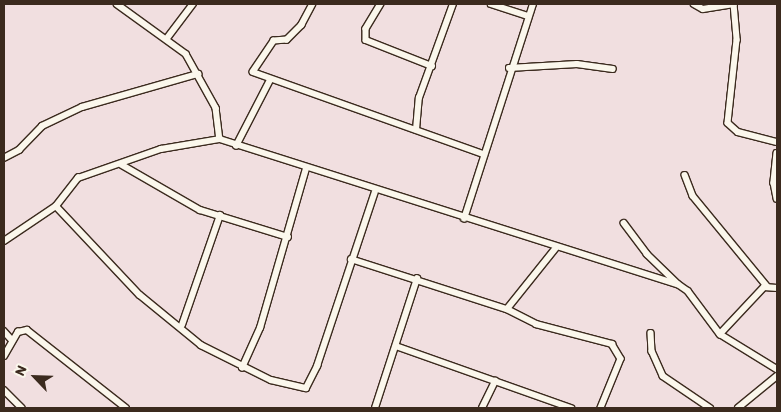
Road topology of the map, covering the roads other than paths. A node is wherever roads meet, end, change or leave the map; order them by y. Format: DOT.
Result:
graph roads {
  1 [pos="117,4"];
  2 [pos="193,4"];
  3 [pos="313,4"];
  4 [pos="381,4"];
  5 [pos="453,4"];
  6 [pos="491,4"];
  7 [pos="533,4"];
  8 [pos="694,4"];
  9 [pos="734,4"];
  10 [pos="528,16"];
  11 [pos="168,37"];
  12 [pos="432,66"];
  13 [pos="509,68"];
  14 [pos="613,69"];
  15 [pos="198,74"];
  16 [pos="270,80"];
  17 [pos="416,130"];
  18 [pos="220,140"];
  19 [pos="777,142"];
  20 [pos="236,146"];
  21 [pos="777,153"];
  22 [pos="484,154"];
  23 [pos="4,158"];
  24 [pos="122,165"];
  25 [pos="306,169"];
  26 [pos="685,175"];
  27 [pos="375,192"];
  28 [pos="777,199"];
  29 [pos="56,206"];
  30 [pos="220,215"];
  31 [pos="464,219"];
  32 [pos="624,222"];
  33 [pos="288,238"];
  34 [pos="4,241"];
  35 [pos="555,249"];
  36 [pos="351,259"];
  37 [pos="417,279"];
  38 [pos="678,284"];
  39 [pos="767,286"];
  40 [pos="777,288"];
  41 [pos="507,309"];
  42 [pos="182,325"];
  43 [pos="4,331"];
  44 [pos="651,333"];
  45 [pos="720,334"];
  46 [pos="12,340"];
  47 [pos="396,346"];
  48 [pos="4,356"];
  49 [pos="242,368"];
  50 [pos="777,369"];
  51 [pos="777,376"];
  52 [pos="495,381"];
  53 [pos="4,390"];
  54 [pos="22,408"];
  55 [pos="126,408"];
  56 [pos="375,408"];
  57 [pos="482,408"];
  58 [pos="571,408"];
  59 [pos="601,408"];
  60 [pos="710,408"];
  61 [pos="738,408"];
  1 -- 11 [label="street"];
  2 -- 11 [label="street"];
  3 -- 16 [label="street"];
  4 -- 12 [label="street"];
  5 -- 12 [label="street"];
  6 -- 10 [label="street"];
  7 -- 10 [label="street"];
  8 -- 9 [label="street"];
  9 -- 19 [label="street"];
  10 -- 13 [label="street"];
  11 -- 15 [label="street"];
  12 -- 17 [label="street"];
  13 -- 14 [label="street"];
  13 -- 22 [label="street"];
  15 -- 18 [label="street"];
  15 -- 23 [label="street"];
  16 -- 17 [label="street"];
  16 -- 20 [label="street"];
  17 -- 22 [label="street"];
  18 -- 20 [label="street"];
  18 -- 24 [label="street"];
  20 -- 25 [label="street"];
  21 -- 28 [label="street"];
  22 -- 31 [label="street"];
  24 -- 29 [label="street"];
  24 -- 30 [label="street"];
  25 -- 27 [label="street"];
  25 -- 33 [label="street"];
  26 -- 39 [label="street"];
  27 -- 31 [label="street"];
  27 -- 36 [label="street"];
  29 -- 34 [label="street"];
  29 -- 42 [label="street"];
  30 -- 33 [label="street"];
  30 -- 42 [label="street"];
  31 -- 35 [label="street"];
  32 -- 38 [label="street"];
  33 -- 49 [label="street"];
  35 -- 38 [label="street"];
  35 -- 41 [label="street"];
  36 -- 37 [label="street"];
  36 -- 49 [label="street"];
  37 -- 41 [label="street"];
  37 -- 47 [label="street"];
  38 -- 45 [label="street"];
  39 -- 40 [label="street"];
  39 -- 45 [label="street"];
  41 -- 59 [label="street"];
  42 -- 49 [label="street"];
  43 -- 46 [label="street"];
  44 -- 60 [label="street"];
  45 -- 50 [label="street"];
  46 -- 48 [label="street"];
  46 -- 55 [label="street"];
  47 -- 52 [label="street"];
  47 -- 56 [label="street"];
  51 -- 61 [label="street"];
  52 -- 57 [label="street"];
  52 -- 58 [label="street"];
  53 -- 54 [label="street"];
}
